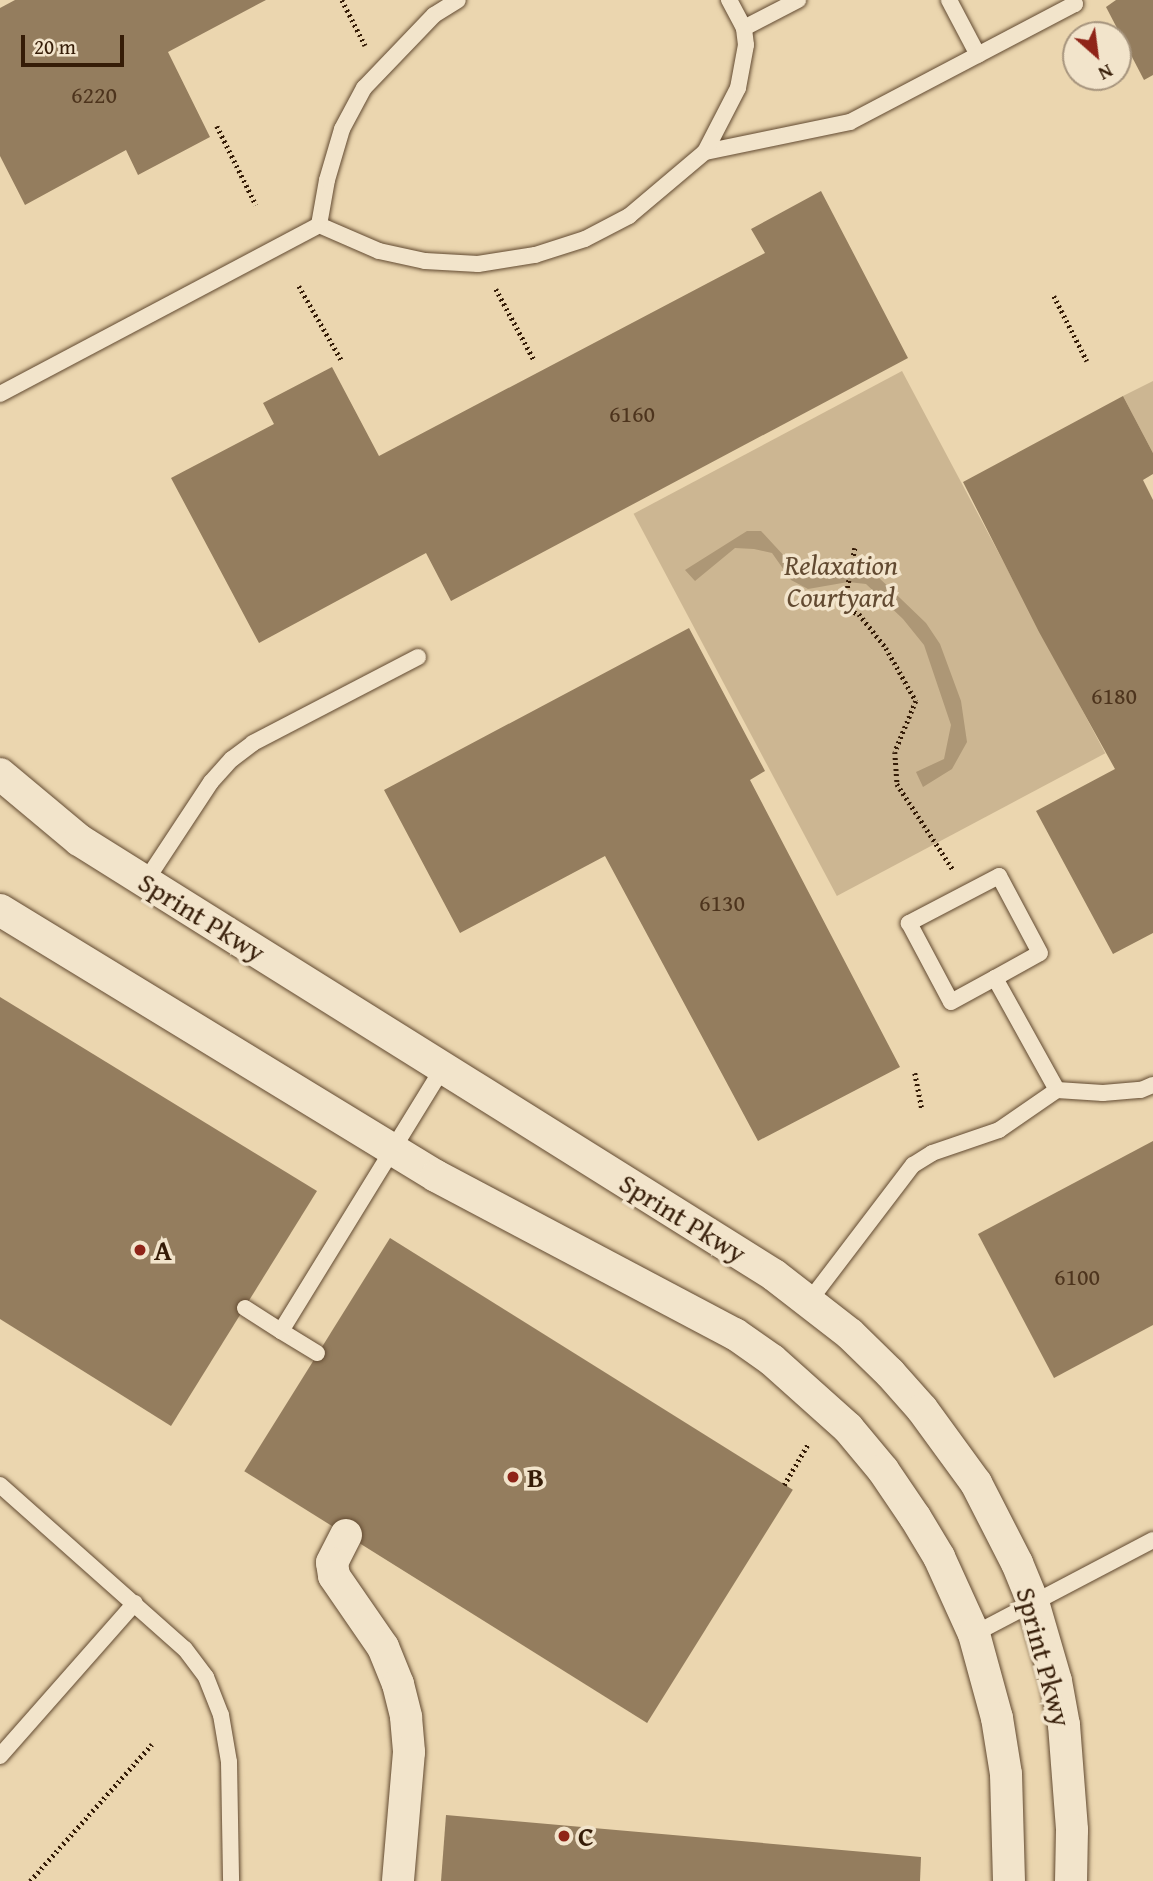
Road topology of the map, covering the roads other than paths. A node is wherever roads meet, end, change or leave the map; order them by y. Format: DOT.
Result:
graph roads {
  1 [pos="458,0"];
  2 [pos="729,0"];
  3 [pos="798,0"];
  4 [pos="948,0"];
  5 [pos="1073,0"];
  6 [pos="744,28"];
  7 [pos="978,55"];
  8 [pos="705,152"];
  9 [pos="319,225"];
  10 [pos="0,394"];
  11 [pos="418,657"];
  12 [pos="0,774"];
  13 [pos="145,882"];
  14 [pos="0,910"];
  15 [pos="995,978"];
  16 [pos="442,1069"];
  17 [pos="1153,1085"];
  18 [pos="1057,1090"];
  19 [pos="392,1151"];
  20 [pos="810,1300"];
  21 [pos="245,1308"];
  22 [pos="281,1331"];
  23 [pos="317,1353"];
  24 [pos="0,1485"];
  25 [pos="346,1535"];
  26 [pos="1153,1540"];
  27 [pos="1033,1602"];
  28 [pos="135,1603"];
  29 [pos="974,1634"];
  30 [pos="0,1756"];
  31 [pos="231,1881"];
  32 [pos="398,1881"];
  33 [pos="1009,1881"];
  34 [pos="1071,1881"];
  1 -- 9 [label="lane"];
  2 -- 6 [label="lane"];
  3 -- 6 [label="lane"];
  4 -- 7 [label="lane"];
  5 -- 7 [label="lane"];
  6 -- 8 [label="lane"];
  7 -- 8 [label="lane"];
  8 -- 9 [label="lane"];
  9 -- 10 [label="lane"];
  11 -- 13 [label="lane"];
  12 -- 13 [label="street, Sprint Pkwy"];
  13 -- 16 [label="street, Sprint Pkwy"];
  14 -- 19 [label="street"];
  15 -- 15 [label="lane"];
  15 -- 18 [label="lane"];
  16 -- 19 [label="lane"];
  16 -- 20 [label="street, Sprint Pkwy"];
  17 -- 18 [label="lane"];
  18 -- 20 [label="lane"];
  19 -- 22 [label="lane"];
  19 -- 29 [label="street"];
  20 -- 27 [label="street, Sprint Pkwy"];
  21 -- 22 [label="lane"];
  22 -- 23 [label="lane"];
  24 -- 28 [label="lane"];
  25 -- 32 [label="street"];
  26 -- 27 [label="lane"];
  27 -- 29 [label="lane"];
  27 -- 34 [label="street, Sprint Pkwy"];
  28 -- 30 [label="lane"];
  28 -- 31 [label="lane"];
  29 -- 33 [label="street"];
}
